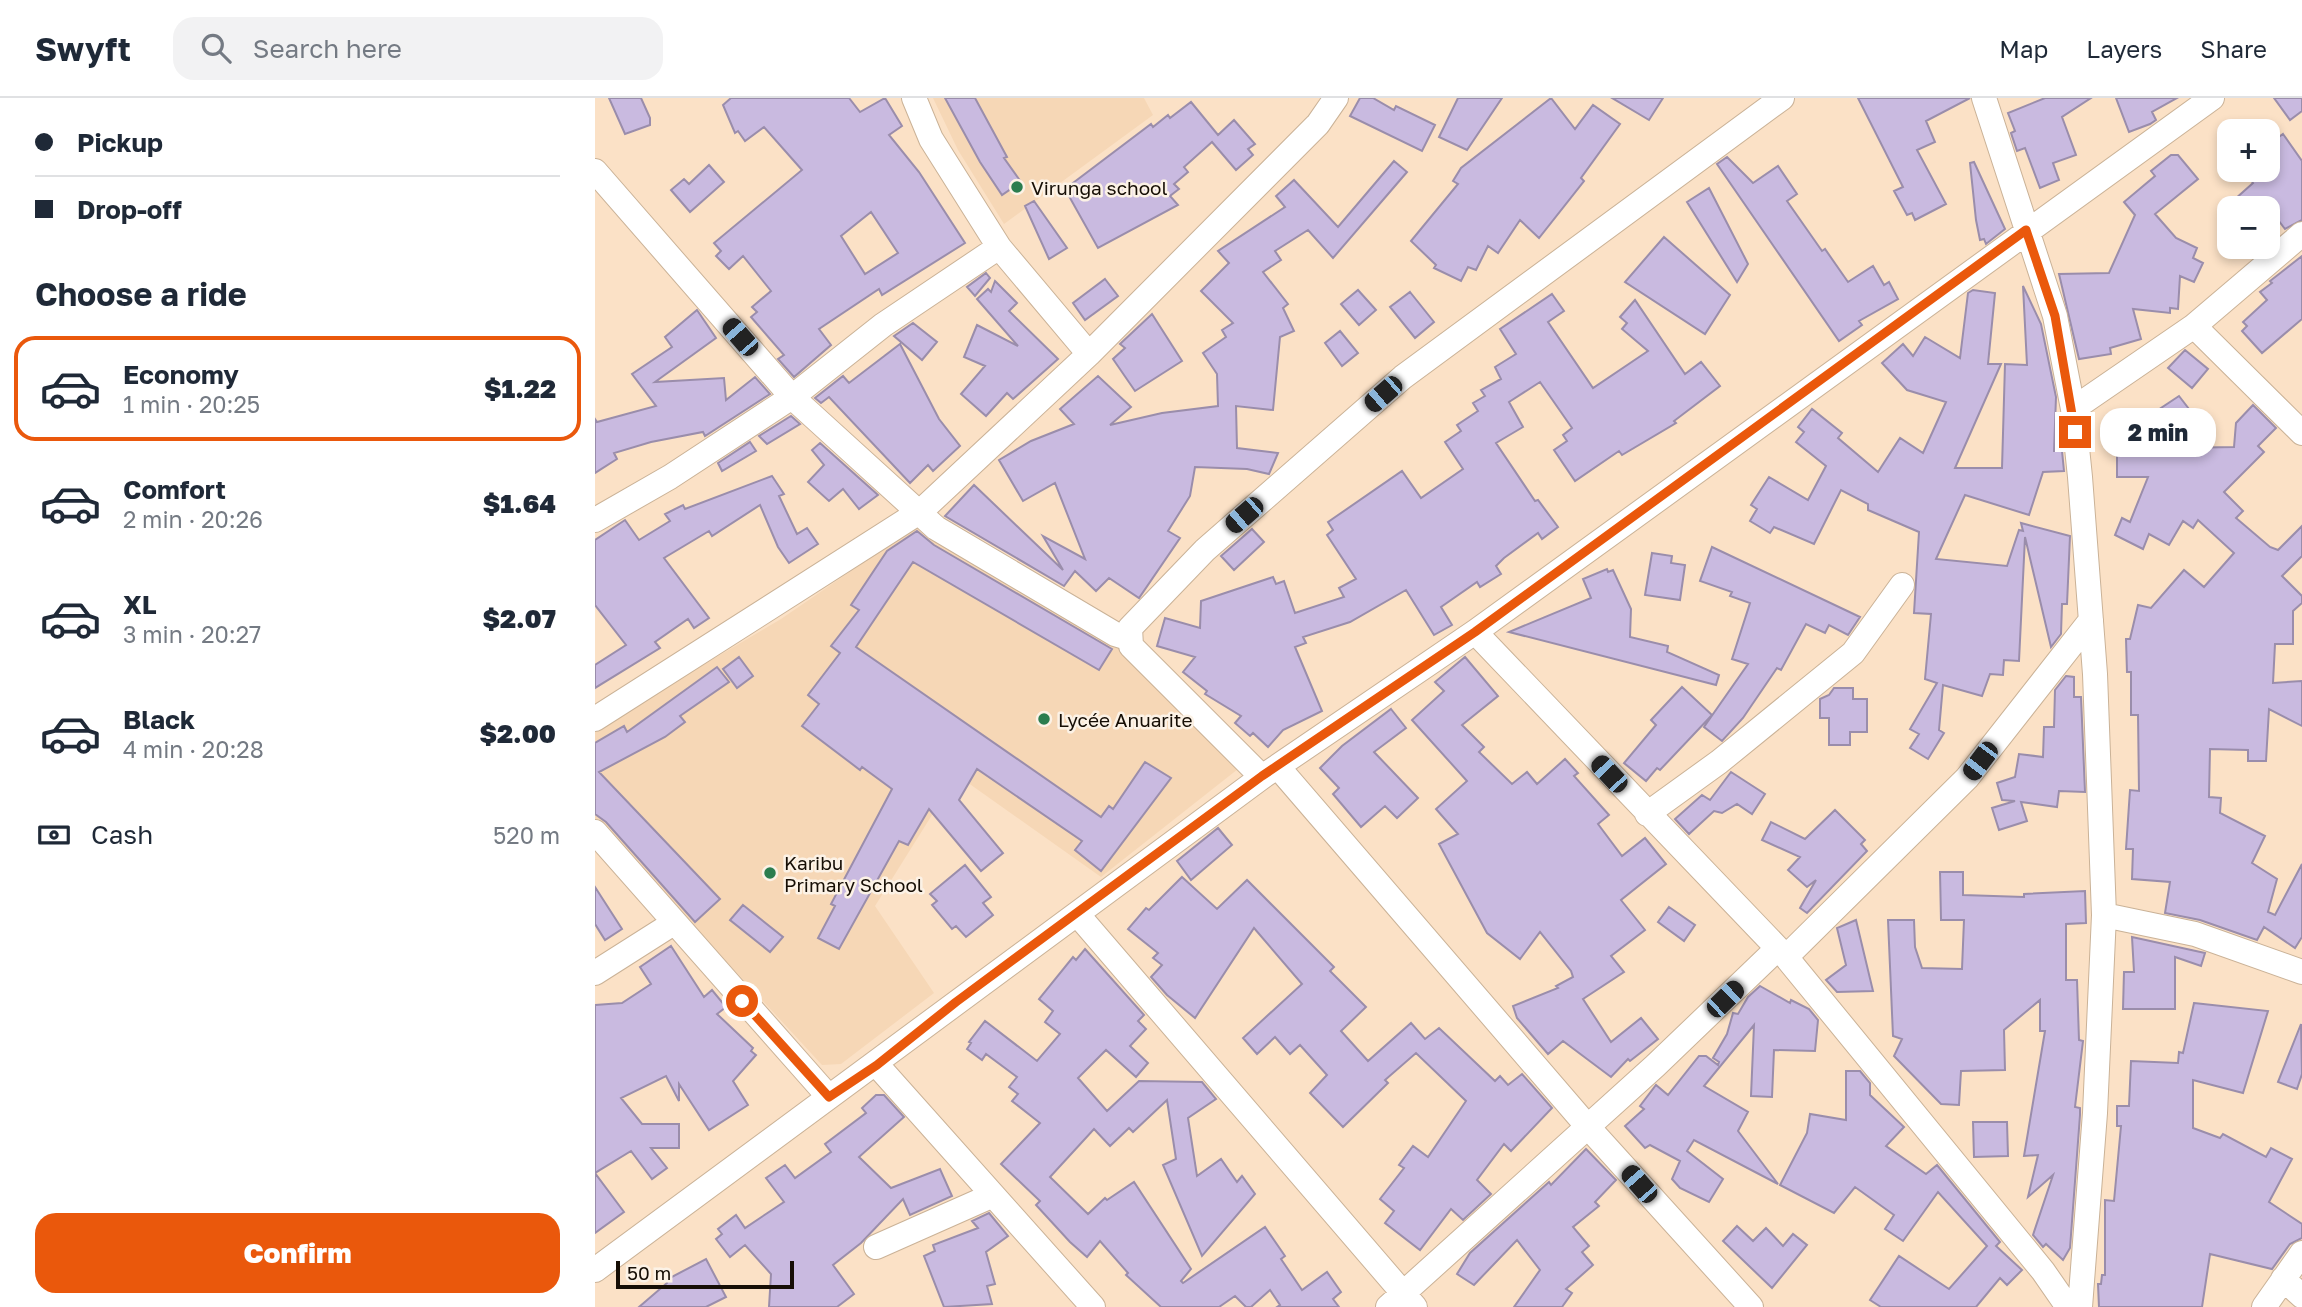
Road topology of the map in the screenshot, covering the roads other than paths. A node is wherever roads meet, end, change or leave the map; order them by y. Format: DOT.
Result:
graph roads {
  1 [pos="914,98"];
  2 [pos="1336,98"];
  3 [pos="1782,98"];
  4 [pos="1984,98"];
  5 [pos="2212,98"];
  6 [pos="595,171"];
  7 [pos="2026,230"];
  8 [pos="2302,234"];
  9 [pos="999,247"];
  10 [pos="2194,326"];
  11 [pos="1089,354"];
  12 [pos="792,397"];
  13 [pos="2073,409"];
  14 [pos="2302,433"];
  15 [pos="921,511"];
  16 [pos="595,520"];
  17 [pos="1902,585"];
  18 [pos="2091,620"];
  19 [pos="1475,632"];
  20 [pos="1128,638"];
  21 [pos="595,719"];
  22 [pos="1270,772"];
  23 [pos="1647,814"];
  24 [pos="595,832"];
  25 [pos="1078,915"];
  26 [pos="2104,915"];
  27 [pos="673,924"];
  28 [pos="1782,953"];
  29 [pos="2302,972"];
  30 [pos="595,973"];
  31 [pos="877,1065"];
  32 [pos="829,1097"];
  33 [pos="1588,1127"];
  34 [pos="991,1196"];
  35 [pos="876,1247"];
  36 [pos="2302,1253"];
  37 [pos="595,1270"];
  38 [pos="2283,1279"];
  39 [pos="2302,1296"];
  40 [pos="1402,1303"];
  41 [pos="1093,1307"];
  42 [pos="1751,1307"];
  43 [pos="2069,1307"];
  44 [pos="2080,1307"];
  45 [pos="2264,1307"];
  1 -- 9 [label="street"];
  2 -- 11 [label="street"];
  3 -- 20 [label="street"];
  4 -- 7 [label="street"];
  5 -- 7 [label="street"];
  6 -- 12 [label="street"];
  7 -- 13 [label="street"];
  7 -- 19 [label="street"];
  8 -- 10 [label="street"];
  9 -- 11 [label="street"];
  9 -- 12 [label="street"];
  10 -- 13 [label="street"];
  10 -- 14 [label="street"];
  11 -- 15 [label="street"];
  12 -- 15 [label="street"];
  12 -- 16 [label="street"];
  13 -- 18 [label="street"];
  15 -- 20 [label="street"];
  15 -- 21 [label="street"];
  17 -- 23 [label="street"];
  18 -- 26 [label="street"];
  18 -- 28 [label="street"];
  19 -- 22 [label="street"];
  19 -- 23 [label="street"];
  20 -- 22 [label="street"];
  22 -- 25 [label="street"];
  22 -- 33 [label="street"];
  23 -- 28 [label="street"];
  24 -- 27 [label="street"];
  25 -- 31 [label="street"];
  25 -- 40 [label="street"];
  26 -- 29 [label="street"];
  26 -- 44 [label="street"];
  27 -- 30 [label="street"];
  27 -- 32 [label="street"];
  28 -- 33 [label="street"];
  28 -- 43 [label="street"];
  31 -- 32 [label="street"];
  31 -- 34 [label="street"];
  32 -- 37 [label="street"];
  33 -- 40 [label="street"];
  33 -- 42 [label="street"];
  34 -- 35 [label="street"];
  34 -- 41 [label="street"];
  36 -- 38 [label="street"];
  38 -- 39 [label="street"];
  38 -- 45 [label="street"];
}
